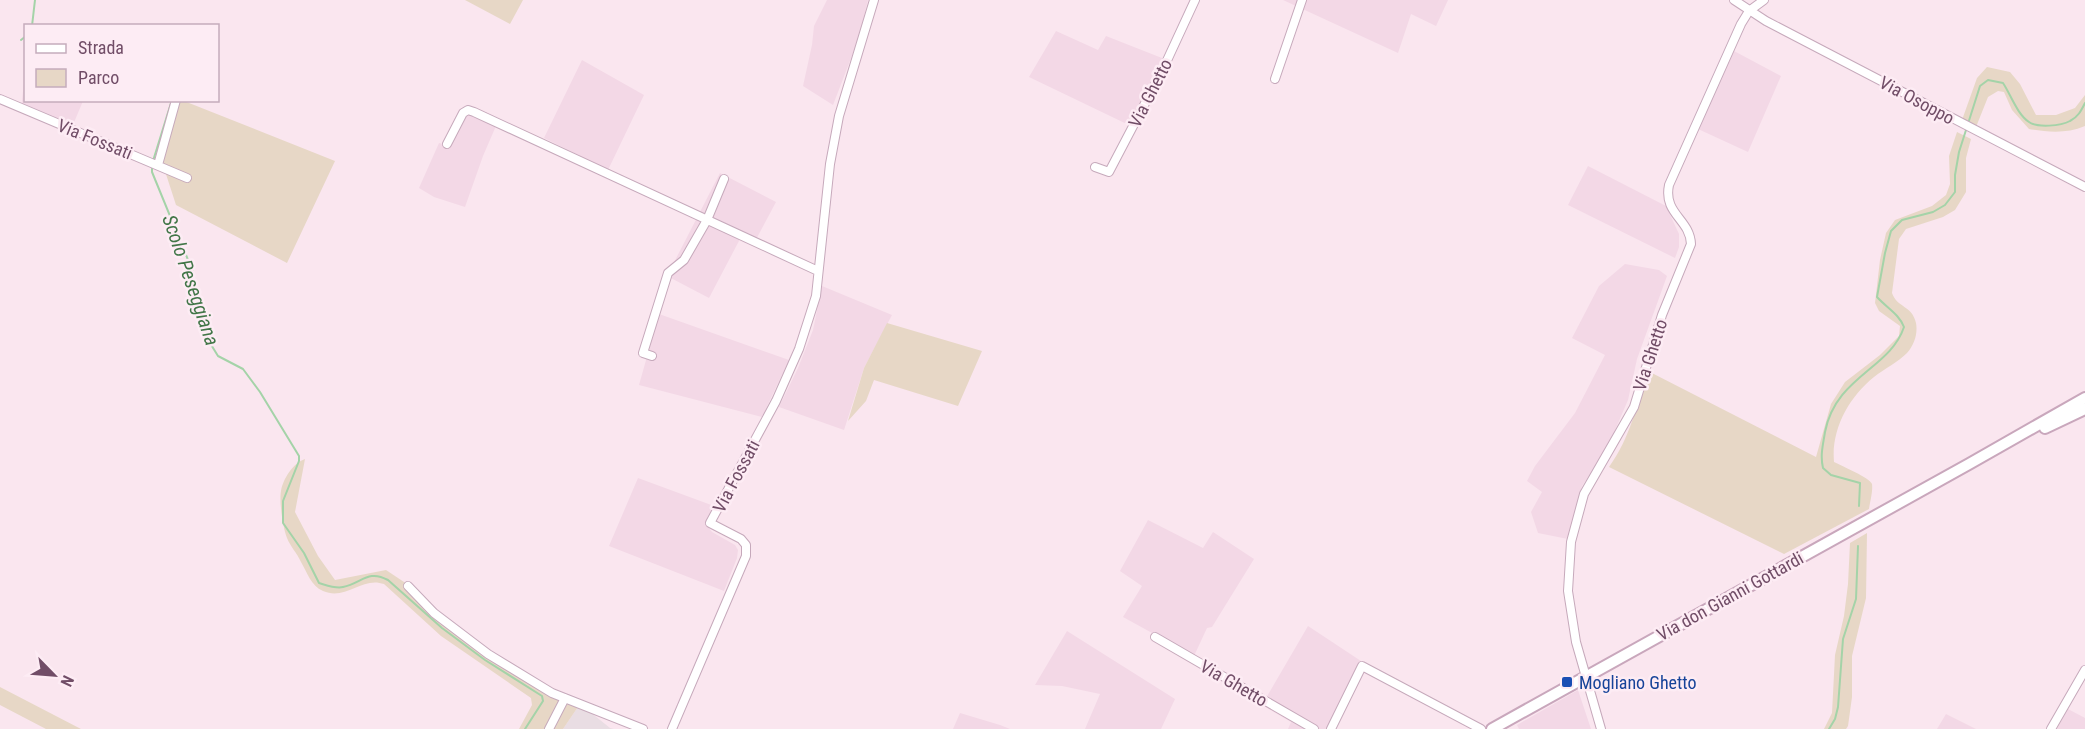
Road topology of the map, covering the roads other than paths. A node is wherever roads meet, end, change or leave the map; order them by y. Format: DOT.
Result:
graph roads {
  1 [pos="874,0"];
  2 [pos="1194,0"];
  3 [pos="1302,0"];
  4 [pos="1734,0"];
  5 [pos="1764,0"];
  6 [pos="1749,11"];
  7 [pos="1275,79"];
  8 [pos="0,99"];
  9 [pos="175,102"];
  10 [pos="447,144"];
  11 [pos="154,163"];
  12 [pos="1095,167"];
  13 [pos="187,178"];
  14 [pos="724,179"];
  15 [pos="2085,187"];
  16 [pos="707,220"];
  17 [pos="818,271"];
  18 [pos="652,356"];
  19 [pos="2085,398"];
  20 [pos="2085,409"];
  21 [pos="1969,464"];
  22 [pos="408,586"];
  23 [pos="1155,637"];
  24 [pos="2085,670"];
  25 [pos="1585,676"];
  26 [pos="565,698"];
  27 [pos="549,729"];
  28 [pos="643,729"];
  29 [pos="672,729"];
  30 [pos="1314,729"];
  31 [pos="1331,729"];
  32 [pos="1481,729"];
  33 [pos="1492,729"];
  34 [pos="1601,729"];
  35 [pos="2051,729"];
  1 -- 17 [label="street, Via Fossati"];
  2 -- 12 [label="street, Via Ghetto"];
  3 -- 7 [label="street"];
  4 -- 6 [label="street"];
  5 -- 6 [label="street"];
  6 -- 15 [label="street, Via Osoppo"];
  6 -- 25 [label="street, Via Ghetto"];
  8 -- 11 [label="street, Via Fossati"];
  9 -- 11 [label="street"];
  10 -- 16 [label="street"];
  11 -- 13 [label="street, Via Fossati"];
  14 -- 16 [label="street"];
  16 -- 17 [label="street"];
  16 -- 18 [label="street"];
  17 -- 29 [label="street, Via Fossati"];
  19 -- 21 [label="main road, Via don Gianni Gottardi"];
  20 -- 21 [label="main road, Via don Gianni Gottardi"];
  21 -- 25 [label="main road, Via don Gianni Gottardi"];
  22 -- 26 [label="street"];
  23 -- 30 [label="street, Via Ghetto"];
  24 -- 35 [label="street"];
  25 -- 33 [label="main road, Via don Gianni Gottardi"];
  25 -- 34 [label="street, Via Ghetto"];
  26 -- 27 [label="street"];
  26 -- 28 [label="street"];
  31 -- 32 [label="street"];
}
